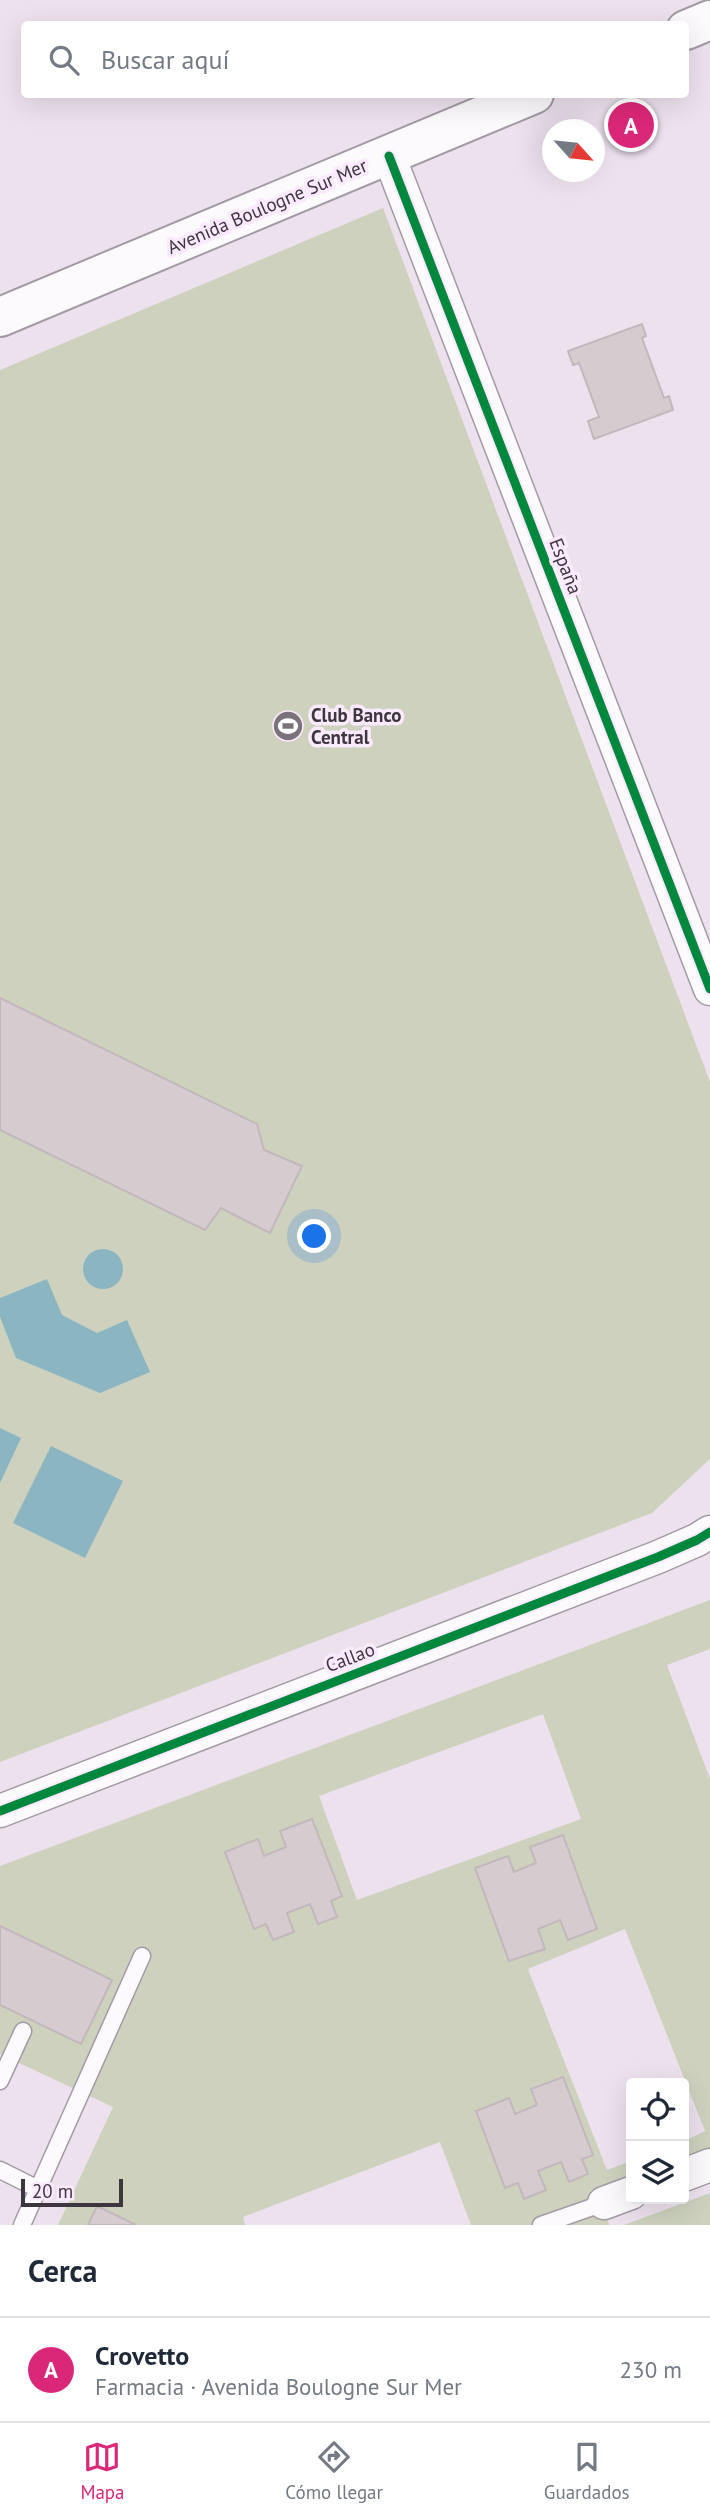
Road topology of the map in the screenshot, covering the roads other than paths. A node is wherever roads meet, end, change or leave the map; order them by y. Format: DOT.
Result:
graph roads {
  1 [pos="710,20"];
  2 [pos="689,28"];
  3 [pos="525,98"];
  4 [pos="389,156"];
  5 [pos="0,317"];
  6 [pos="710,989"];
  7 [pos="710,1532"];
  8 [pos="0,1811"];
  9 [pos="142,1956"];
  10 [pos="23,2031"];
  11 [pos="0,2081"];
  12 [pos="710,2165"];
  13 [pos="0,2170"];
  14 [pos="689,2173"];
  15 [pos="38,2189"];
  16 [pos="617,2198"];
  17 [pos="22,2225"];
  18 [pos="541,2225"];
  1 -- 2 [label="main road"];
  3 -- 4 [label="main road, Avenida Boulogne Sur Mer"];
  4 -- 5 [label="main road, Avenida Boulogne Sur Mer"];
  4 -- 6 [label="street, España"];
  7 -- 8 [label="street, Callao"];
  9 -- 15 [label="lane"];
  10 -- 11 [label="lane"];
  12 -- 14 [label="street"];
  13 -- 15 [label="lane"];
  15 -- 17 [label="lane"];
  16 -- 18 [label="lane"];
}
